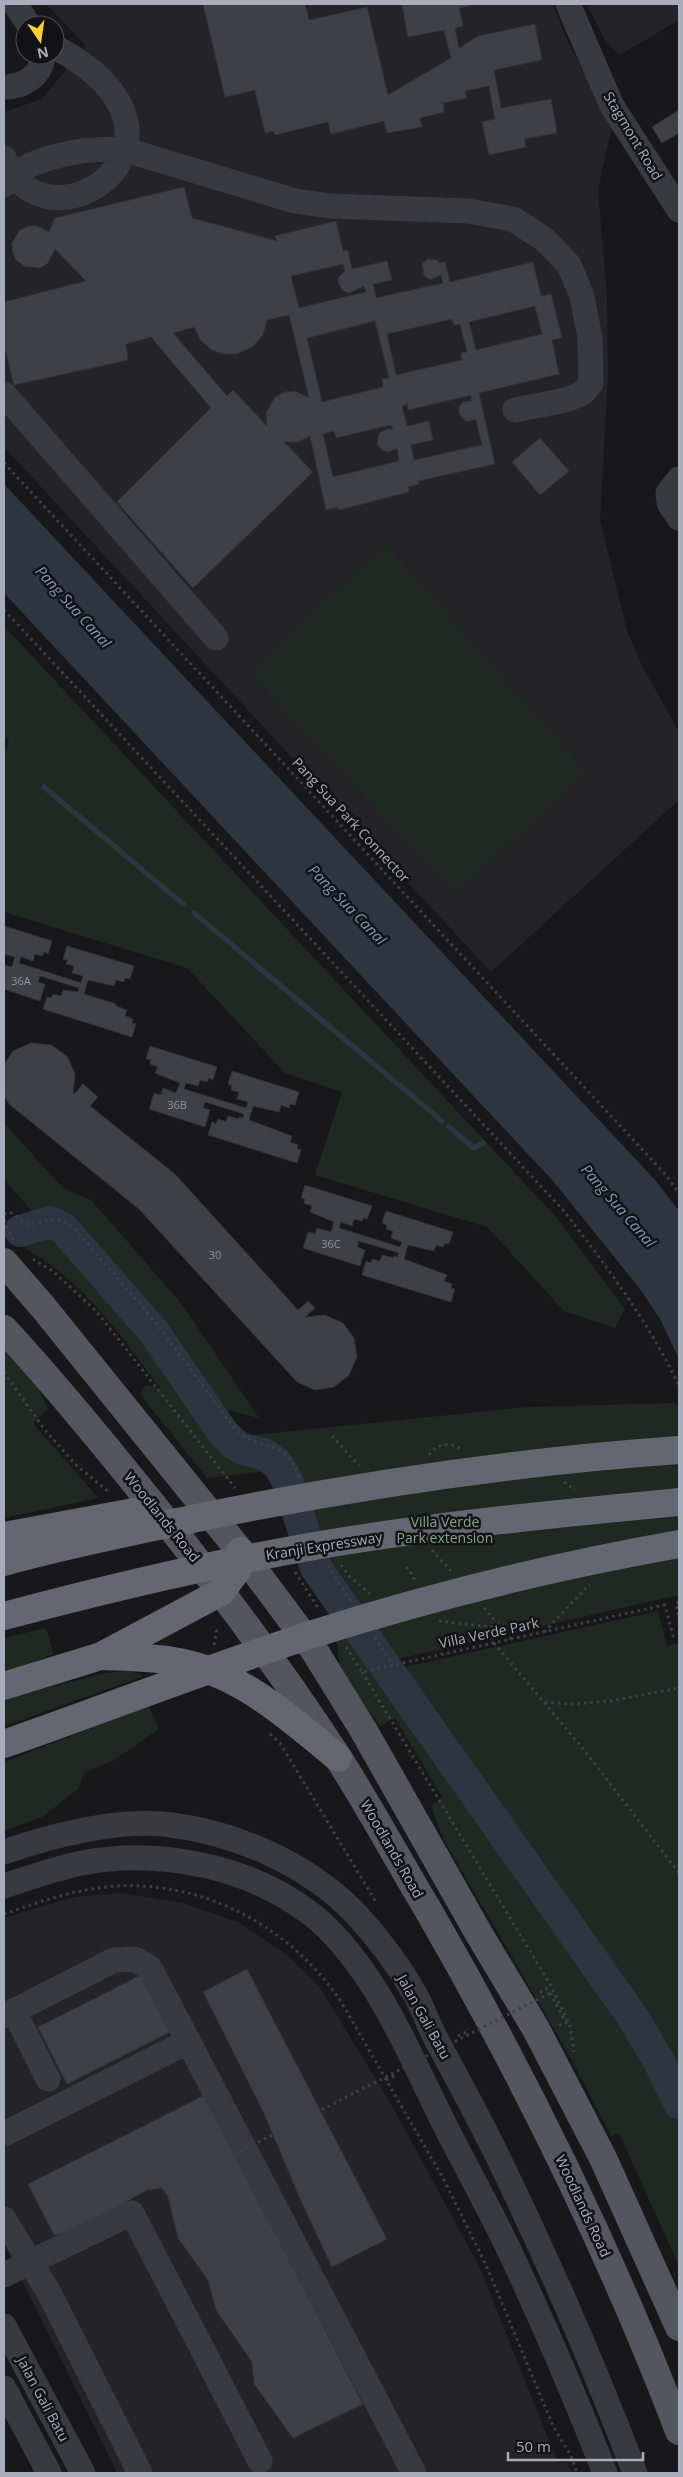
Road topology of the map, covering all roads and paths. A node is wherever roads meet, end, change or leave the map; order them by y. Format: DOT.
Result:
graph roads {
  1 [pos="15,4"];
  2 [pos="568,4"];
  3 [pos="22,15"];
  4 [pos="65,52"];
  5 [pos="39,65"];
  6 [pos="4,87"];
  7 [pos="126,150"];
  8 [pos="6,172"];
  9 [pos="679,210"];
  10 [pos="4,394"];
  11 [pos="515,410"];
  12 [pos="4,463"];
  13 [pos="679,480"];
  14 [pos="679,518"];
  15 [pos="4,610"];
  16 [pos="216,638"];
  17 [pos="679,1192"];
  18 [pos="4,1214"];
  19 [pos="4,1220"];
  20 [pos="10,1253"];
  21 [pos="31,1258"];
  22 [pos="4,1329"];
  23 [pos="4,1372"];
  24 [pos="679,1386"];
  25 [pos="679,1450"];
  26 [pos="364,1474"];
  27 [pos="302,1484"];
  28 [pos="240,1496"];
  29 [pos="116,1501"];
  30 [pos="679,1502"];
  31 [pos="4,1536"];
  32 [pos="679,1544"];
  33 [pos="240,1551"];
  34 [pos="338,1559"];
  35 [pos="4,1562"];
  36 [pos="326,1563"];
  37 [pos="294,1571"];
  38 [pos="221,1592"];
  39 [pos="374,1596"];
  40 [pos="679,1602"];
  41 [pos="315,1603"];
  42 [pos="354,1606"];
  43 [pos="4,1616"];
  44 [pos="679,1617"];
  45 [pos="429,1621"];
  46 [pos="215,1626"];
  47 [pos="501,1628"];
  48 [pos="679,1634"];
  49 [pos="374,1635"];
  50 [pos="494,1643"];
  51 [pos="214,1648"];
  52 [pos="314,1650"];
  53 [pos="101,1656"];
  54 [pos="393,1665"];
  55 [pos="377,1669"];
  56 [pos="362,1672"];
  57 [pos="282,1675"];
  58 [pos="4,1686"];
  59 [pos="679,1688"];
  60 [pos="545,1702"];
  61 [pos="266,1730"];
  62 [pos="4,1744"];
  63 [pos="338,1758"];
  64 [pos="4,1852"];
  65 [pos="679,1873"];
  66 [pos="4,1886"];
  67 [pos="376,1903"];
  68 [pos="4,1914"];
  69 [pos="551,1986"];
  70 [pos="546,2000"];
  71 [pos="9,2013"];
  72 [pos="555,2018"];
  73 [pos="452,2028"];
  74 [pos="468,2031"];
  75 [pos="187,2042"];
  76 [pos="576,2059"];
  77 [pos="48,2079"];
  78 [pos="4,2134"];
  79 [pos="236,2154"];
  80 [pos="4,2218"];
  81 [pos="4,2275"];
  82 [pos="4,2326"];
  83 [pos="679,2327"];
  84 [pos="4,2388"];
  85 [pos="679,2431"];
  86 [pos="260,2461"];
  87 [pos="48,2473"];
  88 [pos="83,2473"];
  89 [pos="140,2473"];
  90 [pos="414,2473"];
  91 [pos="577,2473"];
  92 [pos="605,2473"];
  93 [pos="635,2473"];
  1 -- 3 [label="street"];
  2 -- 9 [label="street, Stagmont Road"];
  4 -- 7 [label="street"];
  5 -- 6 [label="street"];
  7 -- 8 [label="street"];
  7 -- 8 [label="street"];
  7 -- 11 [label="street"];
  10 -- 16 [label="street"];
  12 -- 17 [label="path, Pang Sua Park Connector"];
  13 -- 14 [label="street"];
  15 -- 24 [label="path"];
  18 -- 27 [label="path"];
  19 -- 20 [label="path"];
  20 -- 33 [label="main road"];
  21 -- 28 [label="path"];
  22 -- 38 [label="main road, Woodlands Road"];
  23 -- 29 [label="path"];
  25 -- 26 [label="highway, bridge"];
  26 -- 31 [label="highway, bridge"];
  26 -- 35 [label="highway, bridge"];
  30 -- 43 [label="highway, Kranji Expressway, bridge"];
  32 -- 62 [label="highway, bridge"];
  33 -- 38 [label="highway"];
  33 -- 52 [label="main road"];
  34 -- 39 [label="path"];
  36 -- 42 [label="path"];
  37 -- 41 [label="path"];
  38 -- 53 [label="highway"];
  38 -- 57 [label="main road, Woodlands Road"];
  40 -- 44 [label="path"];
  45 -- 47 [label="path"];
  46 -- 51 [label="path"];
  48 -- 50 [label="path, Villa Verde Park"];
  49 -- 54 [label="path"];
  50 -- 54 [label="path, Villa Verde Park"];
  50 -- 60 [label="path"];
  52 -- 57 [label="main road"];
  52 -- 83 [label="main road"];
  53 -- 58 [label="highway"];
  53 -- 63 [label="highway"];
  54 -- 55 [label="path, Villa Verde Park"];
  56 -- 69 [label="path"];
  57 -- 63 [label="main road, Woodlands Road"];
  59 -- 60 [label="path"];
  60 -- 65 [label="path"];
  61 -- 67 [label="path"];
  63 -- 85 [label="main road, Woodlands Road"];
  64 -- 93 [label="street, Jalan Gali Batu"];
  66 -- 92 [label="street"];
  68 -- 91 [label="path"];
  69 -- 70 [label="path"];
  69 -- 76 [label="path"];
  71 -- 75 [label="street"];
  71 -- 77 [label="street"];
  72 -- 79 [label="path, bridge"];
  73 -- 74 [label="path"];
  75 -- 78 [label="street"];
  75 -- 90 [label="street"];
  80 -- 89 [label="street"];
  81 -- 86 [label="street, bridge"];
  82 -- 88 [label="street, Jalan Gali Batu"];
  84 -- 87 [label="street"];
}
